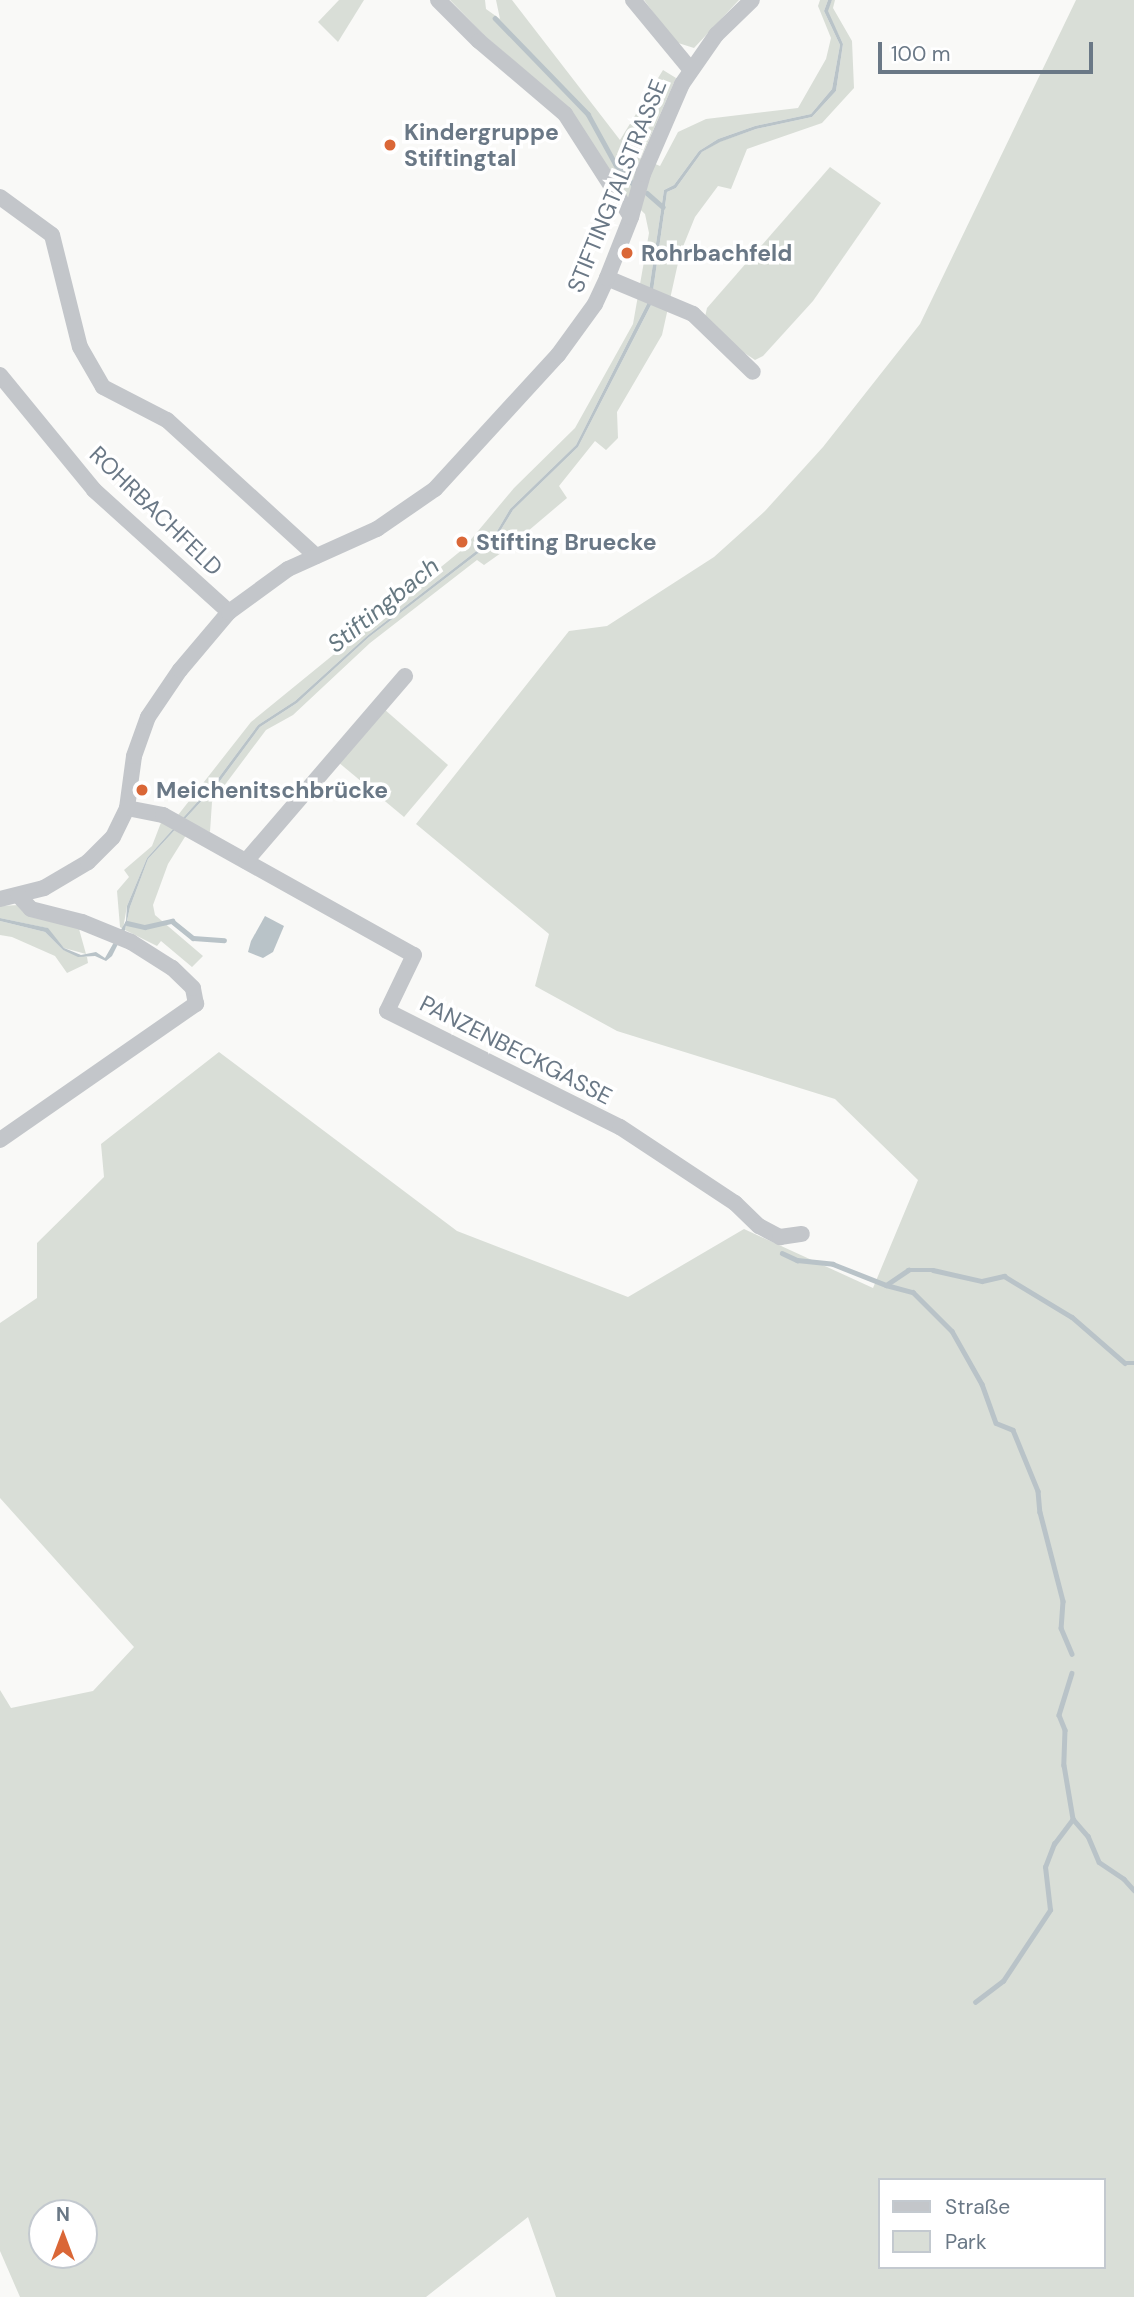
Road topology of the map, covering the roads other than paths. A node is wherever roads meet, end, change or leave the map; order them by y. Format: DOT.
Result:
graph roads {
  1 [pos="438,0"];
  2 [pos="633,0"];
  3 [pos="752,0"];
  4 [pos="691,69"];
  5 [pos="0,197"];
  6 [pos="631,217"];
  7 [pos="607,278"];
  8 [pos="753,372"];
  9 [pos="0,375"];
  10 [pos="316,556"];
  11 [pos="229,612"];
  12 [pos="405,677"];
  13 [pos="127,807"];
  14 [pos="246,861"];
  15 [pos="19,896"];
  16 [pos="0,899"];
  17 [pos="0,1140"];
  18 [pos="802,1234"];
  1 -- 6 [label="street"];
  2 -- 4 [label="street, STIFTINGTALSTRASSE"];
  3 -- 4 [label="street, STIFTINGTALSTRASSE"];
  4 -- 6 [label="street, STIFTINGTALSTRASSE"];
  5 -- 10 [label="street"];
  6 -- 7 [label="street, STIFTINGTALSTRASSE"];
  7 -- 8 [label="street"];
  7 -- 10 [label="street, STIFTINGTALSTRASSE"];
  9 -- 11 [label="street, ROHRBACHFELD"];
  10 -- 11 [label="street, STIFTINGTALSTRASSE"];
  11 -- 13 [label="street, STIFTINGTALSTRASSE"];
  12 -- 14 [label="street"];
  13 -- 14 [label="street, PANZENBECKGASSE"];
  13 -- 15 [label="street, STIFTINGTALSTRASSE"];
  14 -- 18 [label="street, PANZENBECKGASSE"];
  15 -- 16 [label="street, STIFTINGTALSTRASSE"];
  15 -- 17 [label="street"];
}
